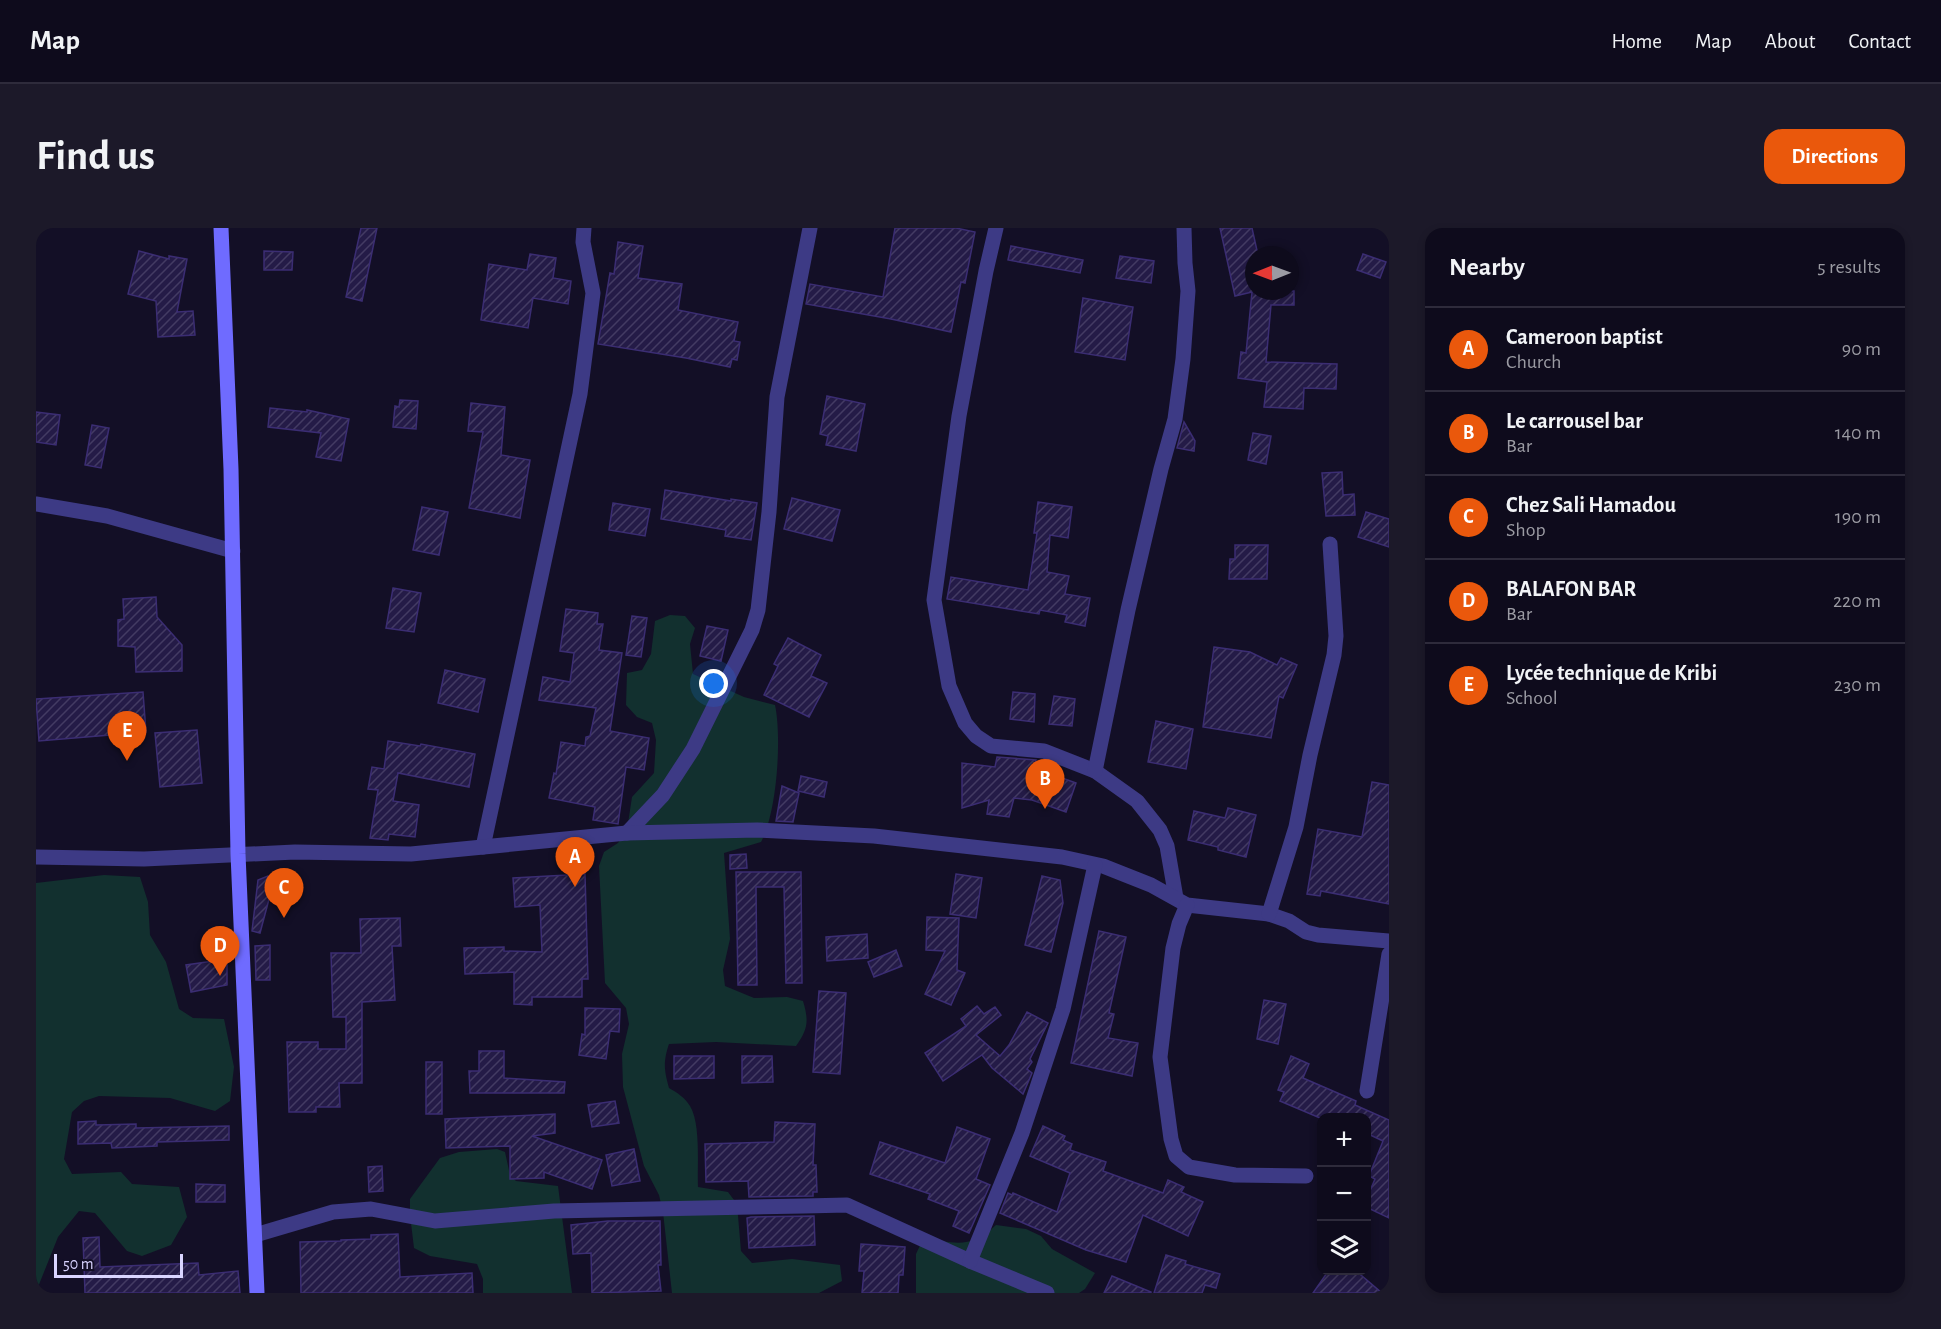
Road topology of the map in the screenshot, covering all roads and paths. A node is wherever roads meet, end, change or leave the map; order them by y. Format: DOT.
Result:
graph roads {
  1 [pos="221,228"];
  2 [pos="584,228"];
  3 [pos="810,228"];
  4 [pos="996,228"];
  5 [pos="1185,228"];
  6 [pos="36,504"];
  7 [pos="1330,544"];
  8 [pos="233,551"];
  9 [pos="1095,771"];
  10 [pos="627,833"];
  11 [pos="483,848"];
  12 [pos="238,854"];
  13 [pos="36,857"];
  14 [pos="1095,865"];
  15 [pos="1181,901"];
  16 [pos="1269,914"];
  17 [pos="1389,941"];
  18 [pos="1389,954"];
  19 [pos="1367,1091"];
  20 [pos="1306,1176"];
  21 [pos="255,1234"];
  22 [pos="970,1261"];
  23 [pos="257,1293"];
  24 [pos="1047,1293"];
  1 -- 8 [label="street"];
  2 -- 11 [label="street"];
  3 -- 10 [label="street"];
  4 -- 9 [label="street"];
  5 -- 9 [label="street"];
  6 -- 8 [label="street"];
  7 -- 16 [label="street"];
  8 -- 12 [label="street"];
  9 -- 15 [label="street"];
  10 -- 11 [label="street"];
  10 -- 14 [label="street"];
  11 -- 12 [label="street"];
  12 -- 13 [label="street"];
  12 -- 21 [label="street"];
  14 -- 15 [label="street"];
  14 -- 22 [label="street"];
  15 -- 16 [label="street"];
  15 -- 20 [label="street"];
  16 -- 17 [label="street"];
  18 -- 19 [label="street"];
  21 -- 22 [label="street"];
  21 -- 23 [label="street"];
  22 -- 24 [label="street"];
}
